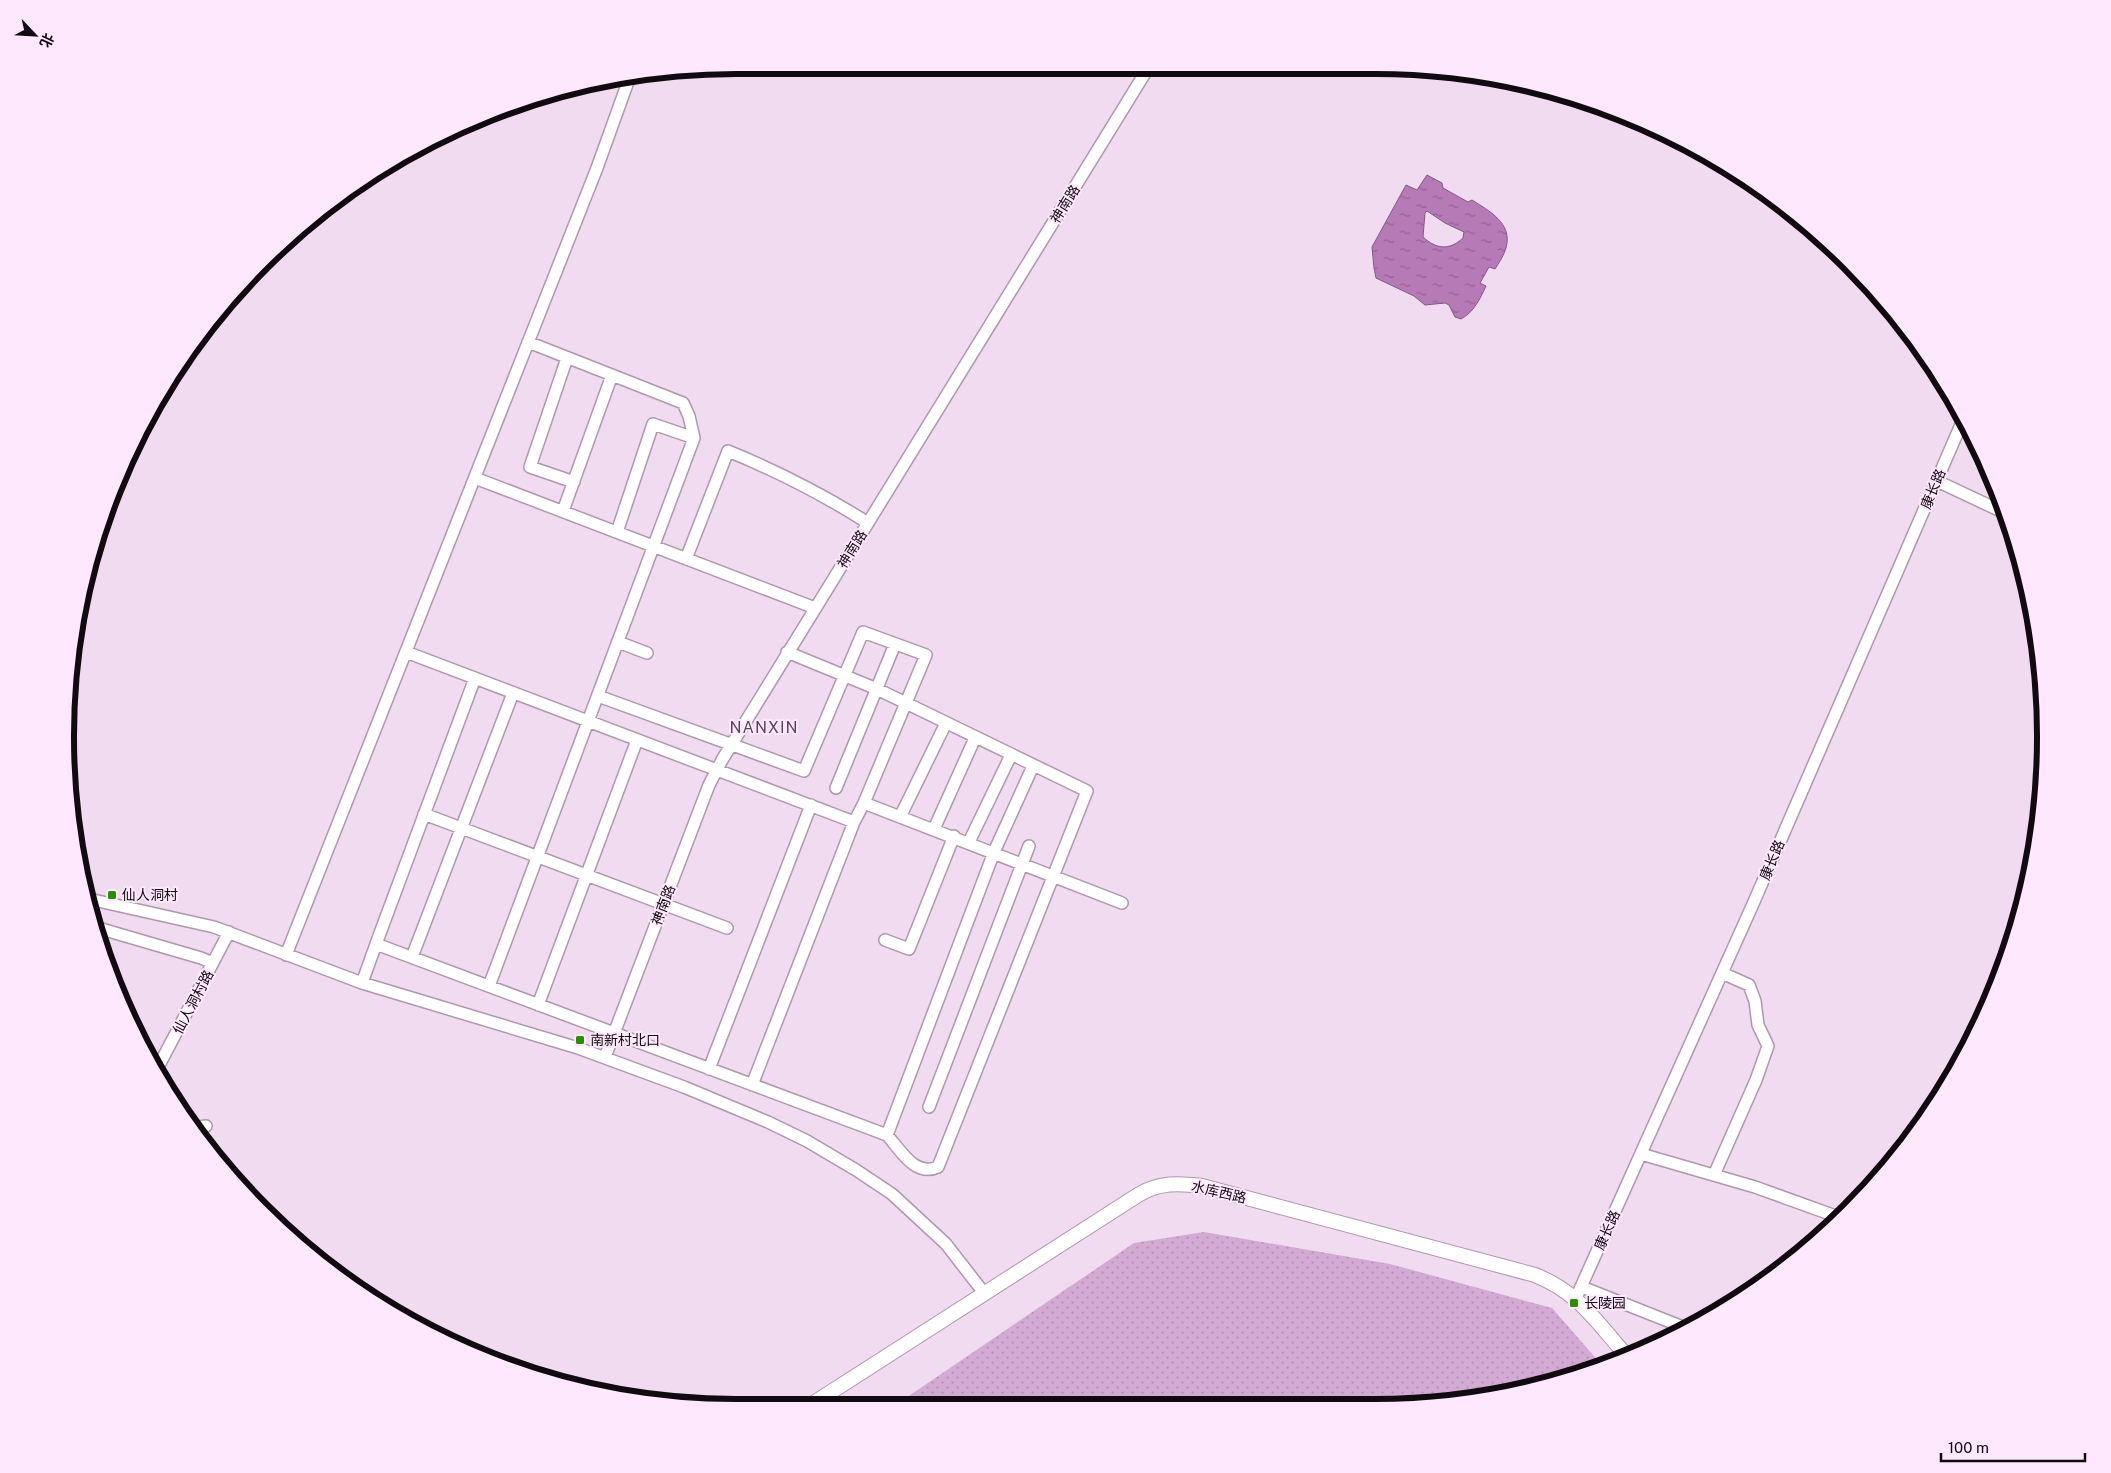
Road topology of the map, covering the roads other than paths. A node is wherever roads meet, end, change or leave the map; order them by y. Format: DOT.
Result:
graph roads {
  1 [pos="1144,74"];
  2 [pos="628,83"];
  3 [pos="528,342"];
  4 [pos="567,358"];
  5 [pos="612,375"];
  6 [pos="1960,427"];
  7 [pos="694,438"];
  8 [pos="475,478"];
  9 [pos="1937,481"];
  10 [pos="574,482"];
  11 [pos="1997,509"];
  12 [pos="563,512"];
  13 [pos="868,523"];
  14 [pos="617,532"];
  15 [pos="654,546"];
  16 [pos="686,558"];
  17 [pos="815,608"];
  18 [pos="618,642"];
  19 [pos="895,644"];
  20 [pos="406,652"];
  21 [pos="787,652"];
  22 [pos="647,653"];
  23 [pos="844,675"];
  24 [pos="475,678"];
  25 [pos="877,689"];
  26 [pos="513,693"];
  27 [pos="598,696"];
  28 [pos="907,703"];
  29 [pos="588,721"];
  30 [pos="946,723"];
  31 [pos="976,738"];
  32 [pos="637,740"];
  33 [pos="731,746"];
  34 [pos="1011,755"];
  35 [pos="1033,766"];
  36 [pos="717,770"];
  37 [pos="836,788"];
  38 [pos="864,803"];
  39 [pos="811,805"];
  40 [pos="424,814"];
  41 [pos="900,817"];
  42 [pos="854,822"];
  43 [pos="462,828"];
  44 [pos="934,829"];
  45 [pos="954,836"];
  46 [pos="969,842"];
  47 [pos="1030,846"];
  48 [pos="994,852"];
  49 [pos="537,856"];
  50 [pos="1023,863"];
  51 [pos="586,875"];
  52 [pos="1054,876"];
  53 [pos="94,900"];
  54 [pos="1122,903"];
  55 [pos="664,904"];
  56 [pos="727,928"];
  57 [pos="103,929"];
  58 [pos="229,932"];
  59 [pos="885,940"];
  60 [pos="376,944"];
  61 [pos="286,955"];
  62 [pos="412,957"];
  63 [pos="213,963"];
  64 [pos="1722,972"];
  65 [pos="362,983"];
  66 [pos="489,986"];
  67 [pos="538,1005"];
  68 [pos="614,1033"];
  69 [pos="604,1057"];
  70 [pos="160,1063"];
  71 [pos="709,1069"];
  72 [pos="752,1085"];
  73 [pos="929,1107"];
  74 [pos="887,1135"];
  75 [pos="1641,1154"];
  76 [pos="1714,1175"];
  77 [pos="1832,1215"];
  78 [pos="1579,1292"];
  79 [pos="984,1294"];
  80 [pos="1678,1326"];
  81 [pos="1623,1351"];
  82 [pos="820,1399"];
  1 -- 13 [label="street, 神南路"];
  2 -- 3 [label="street"];
  3 -- 4 [label="street"];
  3 -- 8 [label="street"];
  4 -- 5 [label="street"];
  4 -- 10 [label="street"];
  5 -- 7 [label="street"];
  5 -- 10 [label="street"];
  6 -- 9 [label="street, 康长路"];
  7 -- 14 [label="street"];
  7 -- 15 [label="street"];
  8 -- 12 [label="street"];
  8 -- 20 [label="street"];
  9 -- 11 [label="street"];
  9 -- 64 [label="street, 康长路"];
  10 -- 12 [label="street"];
  12 -- 14 [label="street"];
  13 -- 16 [label="street"];
  13 -- 17 [label="street, 神南路"];
  14 -- 15 [label="street"];
  15 -- 16 [label="street"];
  15 -- 18 [label="street"];
  16 -- 17 [label="street"];
  17 -- 21 [label="street, 神南路"];
  18 -- 22 [label="street"];
  18 -- 27 [label="street"];
  19 -- 23 [label="street"];
  19 -- 25 [label="street"];
  19 -- 28 [label="street"];
  20 -- 24 [label="street"];
  20 -- 61 [label="street"];
  21 -- 23 [label="street"];
  21 -- 33 [label="street, 神南路"];
  23 -- 25 [label="street"];
  23 -- 33 [label="street"];
  24 -- 26 [label="street"];
  24 -- 40 [label="street"];
  25 -- 28 [label="street"];
  25 -- 37 [label="street"];
  26 -- 29 [label="street"];
  26 -- 43 [label="street"];
  27 -- 29 [label="street"];
  27 -- 33 [label="street"];
  28 -- 30 [label="street"];
  28 -- 38 [label="street"];
  29 -- 32 [label="street"];
  29 -- 49 [label="street"];
  30 -- 31 [label="street"];
  30 -- 41 [label="street"];
  31 -- 34 [label="street"];
  31 -- 44 [label="street"];
  32 -- 36 [label="street"];
  32 -- 51 [label="street"];
  33 -- 36 [label="street, 神南路"];
  34 -- 35 [label="street"];
  34 -- 46 [label="street"];
  35 -- 48 [label="street"];
  35 -- 52 [label="street"];
  36 -- 39 [label="street"];
  36 -- 55 [label="street, 神南路"];
  38 -- 41 [label="street"];
  38 -- 42 [label="street"];
  39 -- 42 [label="street"];
  39 -- 71 [label="street"];
  40 -- 43 [label="street"];
  40 -- 60 [label="street"];
  41 -- 44 [label="street"];
  42 -- 72 [label="street"];
  43 -- 49 [label="street"];
  43 -- 62 [label="street"];
  44 -- 45 [label="street"];
  45 -- 46 [label="street"];
  45 -- 59 [label="street"];
  46 -- 48 [label="street"];
  47 -- 50 [label="street"];
  48 -- 50 [label="street"];
  48 -- 74 [label="street"];
  49 -- 51 [label="street"];
  49 -- 66 [label="street"];
  50 -- 52 [label="street"];
  50 -- 73 [label="street"];
  51 -- 55 [label="street"];
  51 -- 67 [label="street"];
  52 -- 54 [label="street"];
  52 -- 74 [label="street"];
  53 -- 58 [label="street"];
  55 -- 56 [label="street"];
  55 -- 68 [label="street, 神南路"];
  57 -- 63 [label="street"];
  58 -- 61 [label="street"];
  58 -- 63 [label="street, 仙人洞村路"];
  60 -- 62 [label="street"];
  60 -- 65 [label="street"];
  61 -- 65 [label="street"];
  62 -- 66 [label="street"];
  63 -- 70 [label="street, 仙人洞村路"];
  64 -- 75 [label="street, 康长路"];
  64 -- 76 [label="street"];
  65 -- 69 [label="street"];
  66 -- 67 [label="street"];
  67 -- 68 [label="street"];
  68 -- 69 [label="street, 神南路"];
  68 -- 71 [label="street"];
  69 -- 79 [label="street"];
  71 -- 72 [label="street"];
  72 -- 74 [label="street"];
  75 -- 76 [label="street"];
  75 -- 78 [label="street, 康长路"];
  76 -- 77 [label="street"];
  78 -- 79 [label="main road, 水库西路"];
  78 -- 80 [label="street"];
  78 -- 81 [label="main road, 水库西路"];
  79 -- 82 [label="main road, 水库西路"];
}
